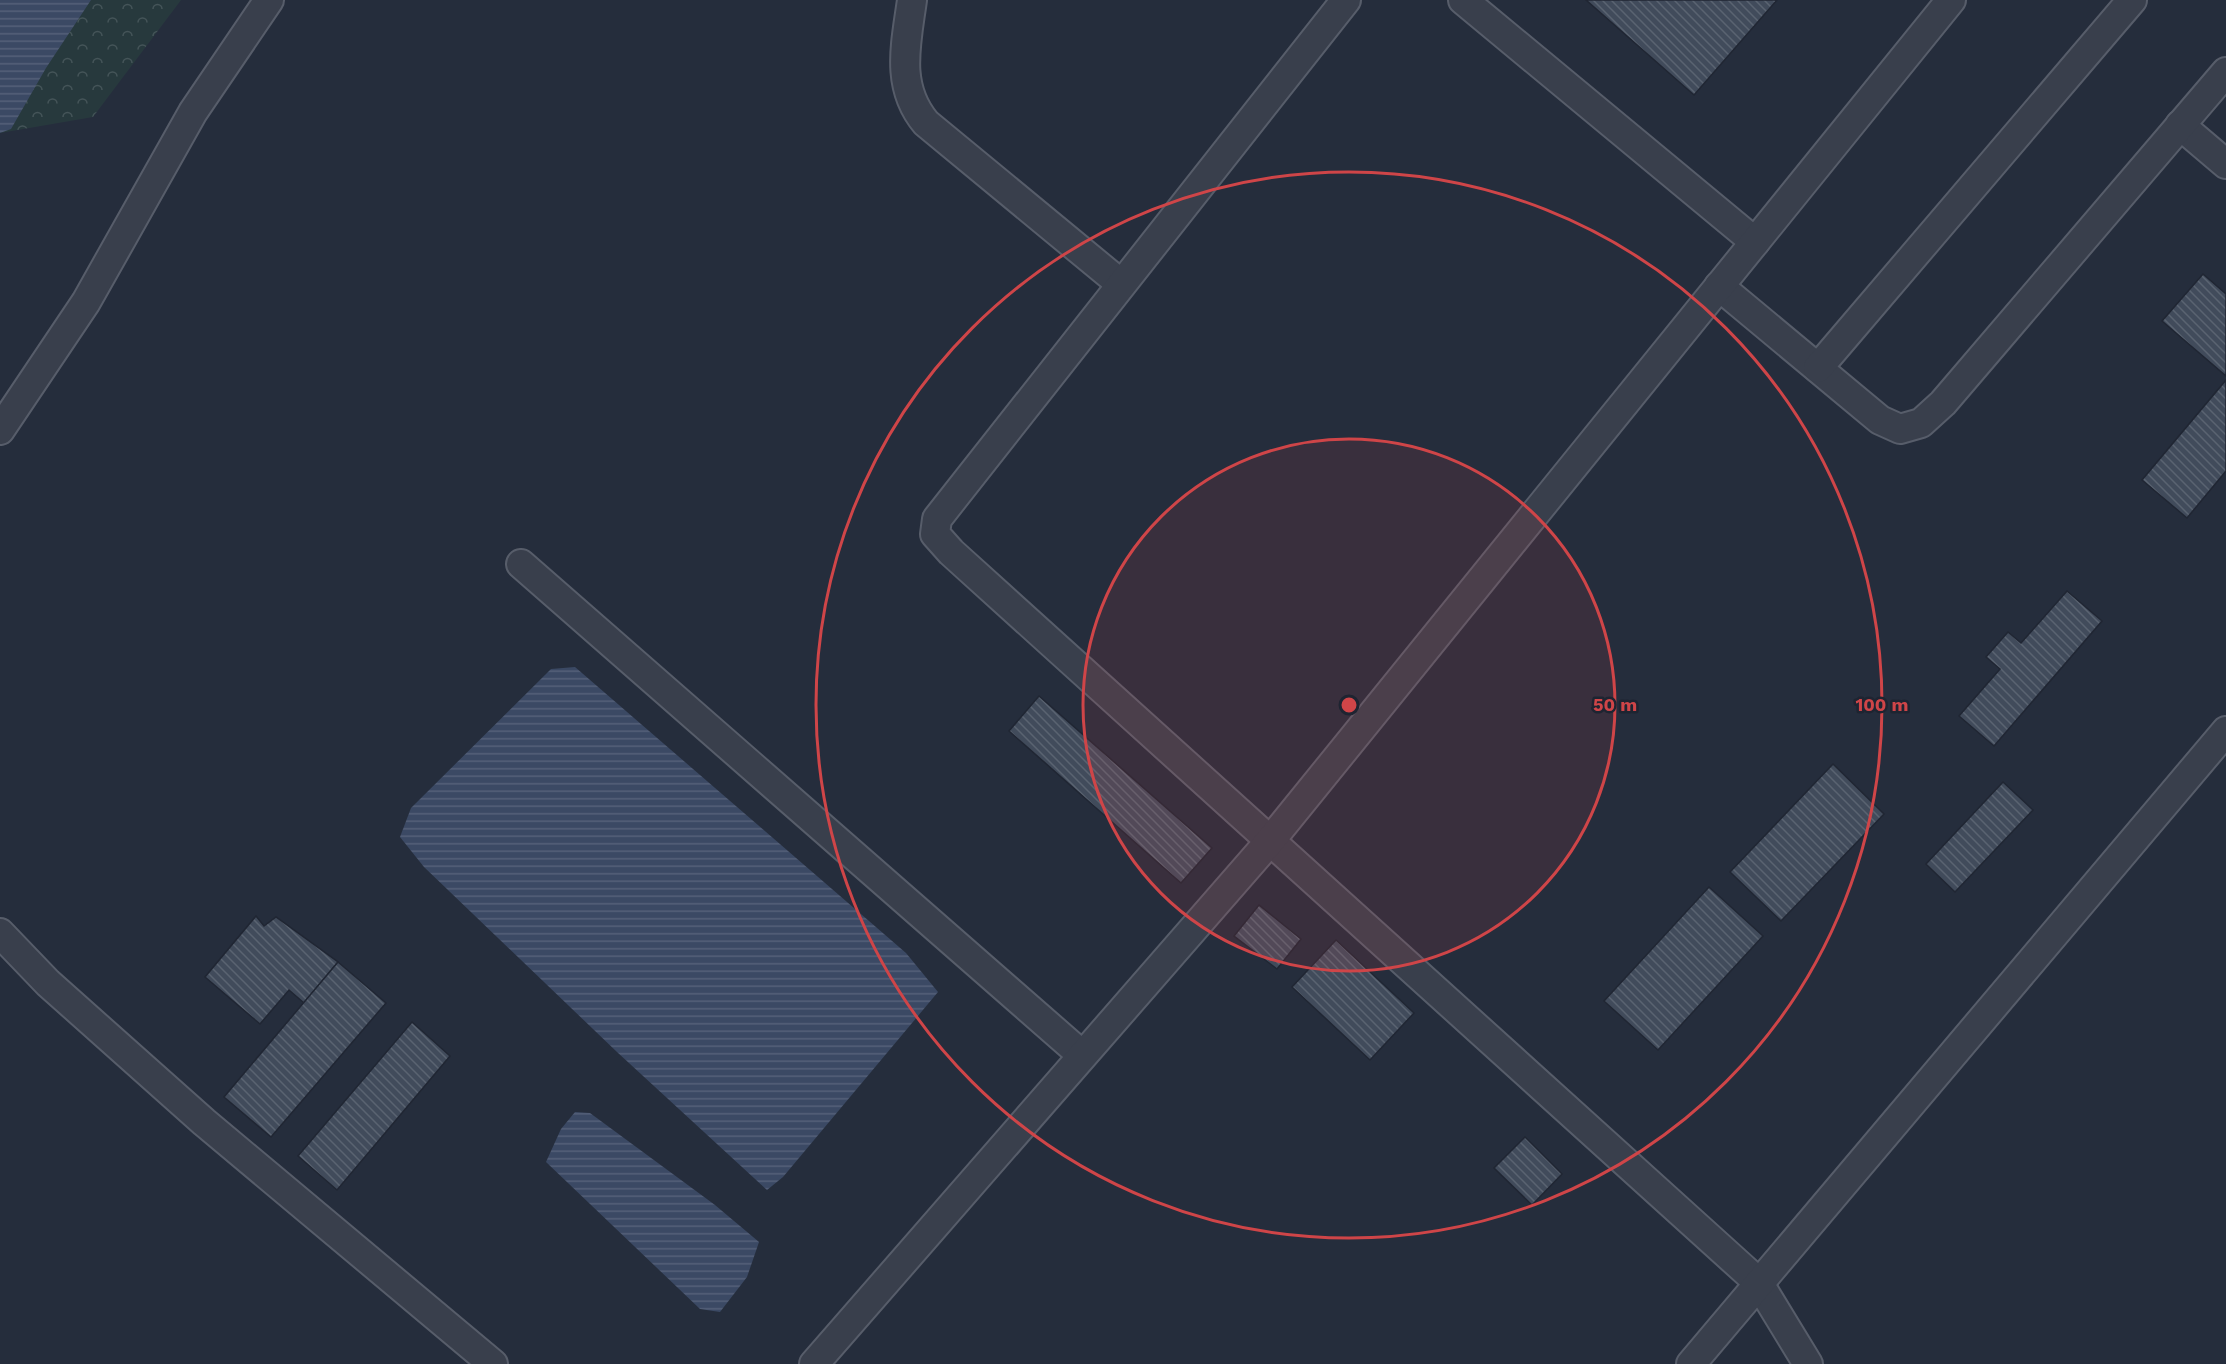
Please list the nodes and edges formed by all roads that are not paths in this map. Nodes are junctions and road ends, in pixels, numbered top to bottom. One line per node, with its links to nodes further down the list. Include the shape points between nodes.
1 (270, 0): 14 (street, via 193,112 86,302)
2 (912, 0): 11 (street, via 905,48 906,88 913,108)
3 (1346, 0): 11 (street)
4 (1463, 0): 10 (street)
5 (1951, 0): 10 (street)
6 (2132, 0): 13 (street)
7 (2226, 72): 8 (street)
8 (2181, 125): 9 (street); 13 (street, via 1943,403 1921,423 1900,429 1880,420)
9 (2226, 164)
10 (1755, 242): 12 (street)
11 (1121, 285): 17 (street, via 937,519 935,534)
12 (1719, 286): 13 (street); 17 (street)
13 (1818, 368)
14 (0, 430)
15 (521, 564): 19 (street)
16 (2226, 731): 20 (street)
17 (1270, 841): 19 (street); 20 (street)
18 (0, 933): 21 (street, via 48,983 204,1122)
19 (1082, 1055): 22 (street)
20 (1758, 1282): 23 (street); 24 (street)
21 (494, 1364)
22 (814, 1364)
23 (1692, 1364)
24 (1808, 1364)

